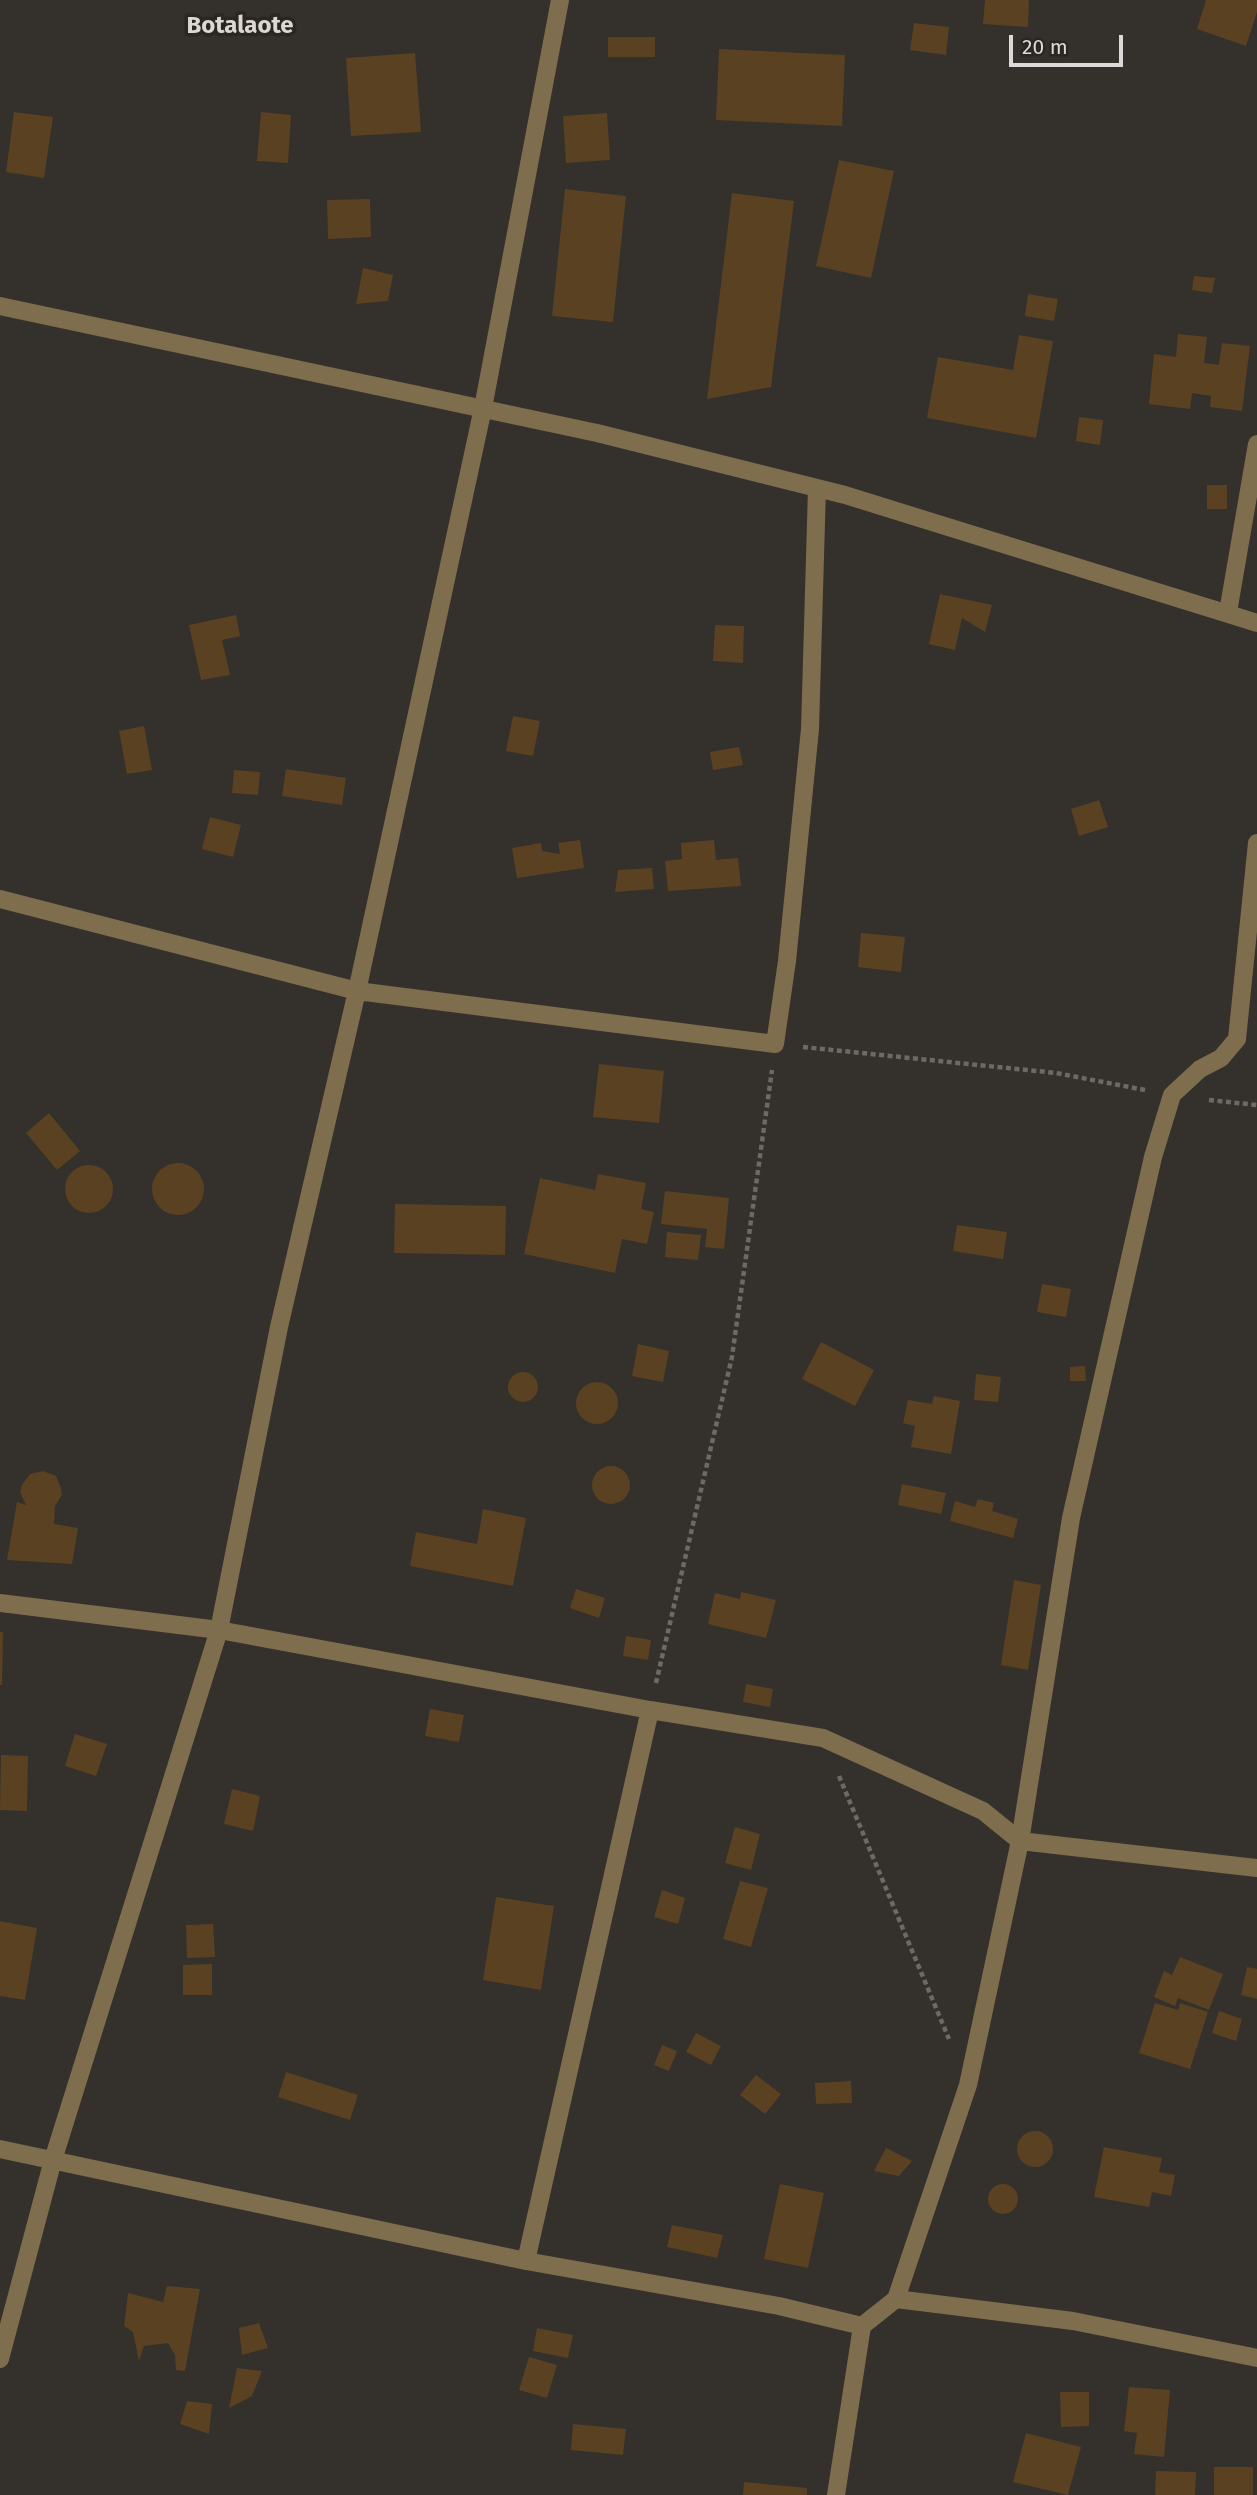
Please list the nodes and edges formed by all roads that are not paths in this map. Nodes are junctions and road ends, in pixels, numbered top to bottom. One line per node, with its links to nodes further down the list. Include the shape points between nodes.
1 (560, 0): 3 (street)
2 (0, 306): 3 (street)
3 (483, 408): 5 (street); 10 (street)
4 (1257, 444): 6 (street)
5 (817, 488): 6 (street); 10 (street, via 810,729 775,1044)
6 (1228, 612): 7 (street)
7 (1257, 623)
8 (1257, 843): 14 (street, via 1237,1040 1171,1096 1135,1233 1071,1518)
9 (0, 899): 10 (street)
10 (357, 991): 12 (street, via 279,1327)
11 (0, 1603): 12 (street)
12 (219, 1630): 13 (street); 17 (street)
13 (650, 1710): 14 (street, via 823,1738 983,1811); 18 (street)
14 (1020, 1841): 15 (street); 19 (street, via 968,2085)
15 (1257, 1868)
16 (0, 2149): 17 (street)
17 (53, 2160): 18 (street); 22 (street)
18 (526, 2261): 20 (street, via 779,2306)
19 (896, 2299): 20 (street); 21 (street, via 1073,2321)
20 (862, 2326): 23 (street)
21 (1257, 2358)
22 (0, 2359)
23 (836, 2495)

